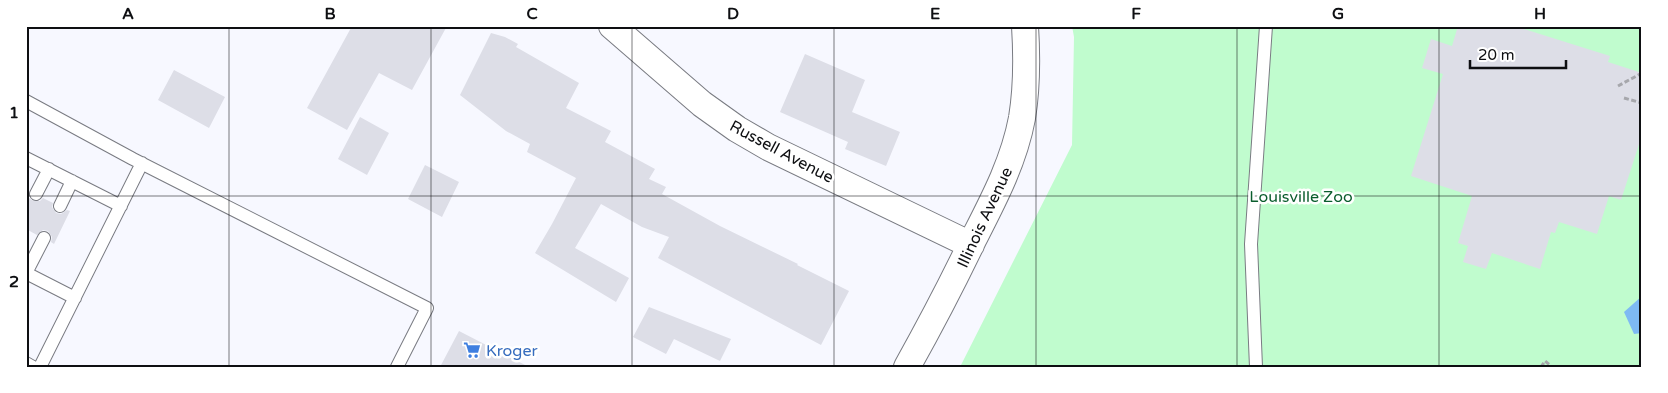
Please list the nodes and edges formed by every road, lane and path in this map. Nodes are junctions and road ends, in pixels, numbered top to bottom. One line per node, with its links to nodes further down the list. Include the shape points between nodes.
1 (612, 26): 17 (street, Russell Avenue, via 737,130)
2 (1025, 26): 17 (street, Illinois Avenue, via 1026,83 1012,156)
3 (1266, 26): 25 (lane, via 1251,244)
4 (1642, 73): 5 (path)
5 (1618, 86)
6 (1624, 98): 8 (path)
7 (26, 101): 10 (lane)
8 (1642, 103)
9 (26, 158): 11 (lane)
10 (142, 163): 15 (lane); 23 (lane, via 427,308)
11 (49, 169): 12 (lane); 13 (lane)
12 (72, 181): 14 (lane); 15 (lane)
13 (36, 194)
14 (60, 206)
15 (121, 206): 19 (lane)
16 (44, 238): 18 (lane)
17 (971, 245): 24 (street, Illinois Avenue)
18 (26, 273): 19 (lane)
19 (75, 298): 22 (lane)
20 (26, 363): 21 (lane)
21 (33, 367)
22 (40, 367)
23 (397, 367)
24 (907, 367)
25 (1256, 367)
26 (1541, 367): 27 (path, via 1545,361)
27 (1552, 367)

